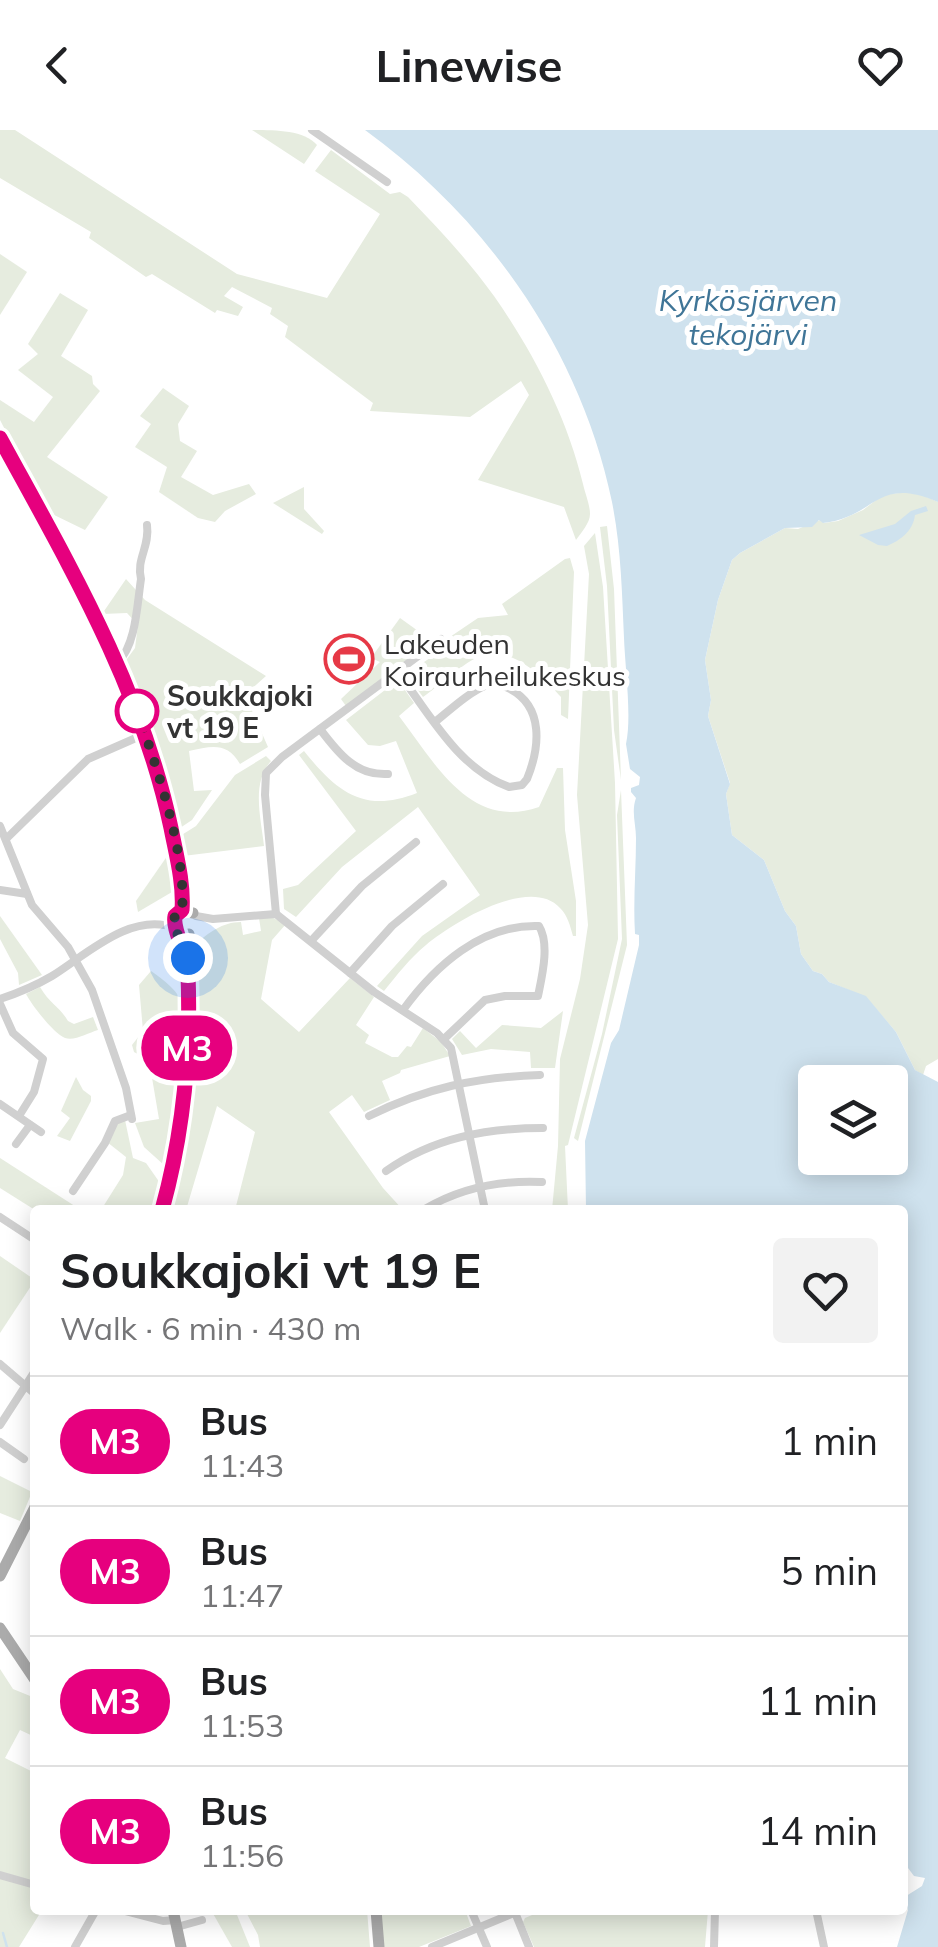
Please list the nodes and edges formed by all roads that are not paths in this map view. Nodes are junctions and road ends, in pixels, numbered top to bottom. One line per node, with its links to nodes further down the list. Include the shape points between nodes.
1 (312, 130): 2 (street)
2 (386, 182)
3 (0, 438): 6 (main road)
4 (146, 525): 6 (street, via 132,641)
5 (441, 639): 7 (street)
6 (118, 662): 10 (main road)
7 (398, 672): 8 (street); 9 (street)
8 (435, 722): 8 (street, via 463,758 502,784 516,787 527,779 537,722 517,693 485,686)
9 (320, 728): 11 (street, via 348,762); 18 (street, via 266,774)
10 (145, 734): 13 (street, via 88,759); 19 (main road, via 167,812)
11 (388, 774)
12 (0, 826): 13 (street)
13 (6, 839): 17 (street)
14 (416, 842): 20 (street, via 362,886)
15 (443, 884): 22 (street)
16 (0, 890): 17 (street)
17 (27, 894): 21 (street)
18 (276, 914): 19 (street); 20 (street)
19 (185, 922): 21 (street, via 125,930); 41 (main road, via 184,1095)
20 (312, 940): 22 (street)
21 (77, 960): 23 (street); 40 (street, via 132,1117 115,1121)
22 (350, 972): 24 (street)
23 (0, 1001): 25 (street)
24 (403, 1010): 26 (street); 26 (street, via 427,978 467,947 515,928 542,928 538,996 485,1000)
25 (4, 1028): 30 (street, via 44,1058)
26 (444, 1039): 28 (street)
27 (540, 1075): 28 (street)
28 (460, 1082): 31 (street); 35 (street)
29 (0, 1104): 30 (street)
30 (19, 1116): 32 (street)
31 (369, 1116)
32 (30, 1125): 34 (street); 36 (street)
33 (543, 1128): 35 (street)
34 (41, 1132)
35 (470, 1134): 37 (street); 39 (street)
36 (16, 1144)
37 (386, 1170)
38 (542, 1182): 39 (street)
39 (480, 1186): 42 (street); 43 (street)
40 (73, 1190)
41 (163, 1205)
42 (432, 1205)
43 (484, 1205)
44 (0, 1217): 45 (street)
45 (30, 1237)
46 (0, 1364): 48 (street)
47 (30, 1379): 48 (street)
48 (24, 1388): 49 (street); 50 (street)
49 (30, 1391)
50 (0, 1424)
51 (0, 1442): 52 (street)
52 (24, 1459)
53 (30, 1518): 54 (main road)
54 (0, 1576)
55 (0, 1628): 56 (main road)
56 (30, 1673)
57 (0, 1875): 58 (street)
58 (30, 1884)
59 (93, 1915): 70 (street)
60 (140, 1915): 67 (street)
61 (376, 1915): 72 (main road)
62 (473, 1915): 69 (street)
63 (507, 1915): 69 (street)
64 (517, 1915): 75 (street)
65 (715, 1915): 76 (street)
66 (817, 1915): 77 (street)
67 (175, 1919): 68 (street); 71 (main road)
68 (202, 1920)
69 (479, 1928): 73 (street); 74 (street)
70 (76, 1947)
71 (181, 1947)
72 (378, 1947)
73 (432, 1947)
74 (487, 1947)
75 (529, 1947)
76 (714, 1947)
77 (824, 1947)

